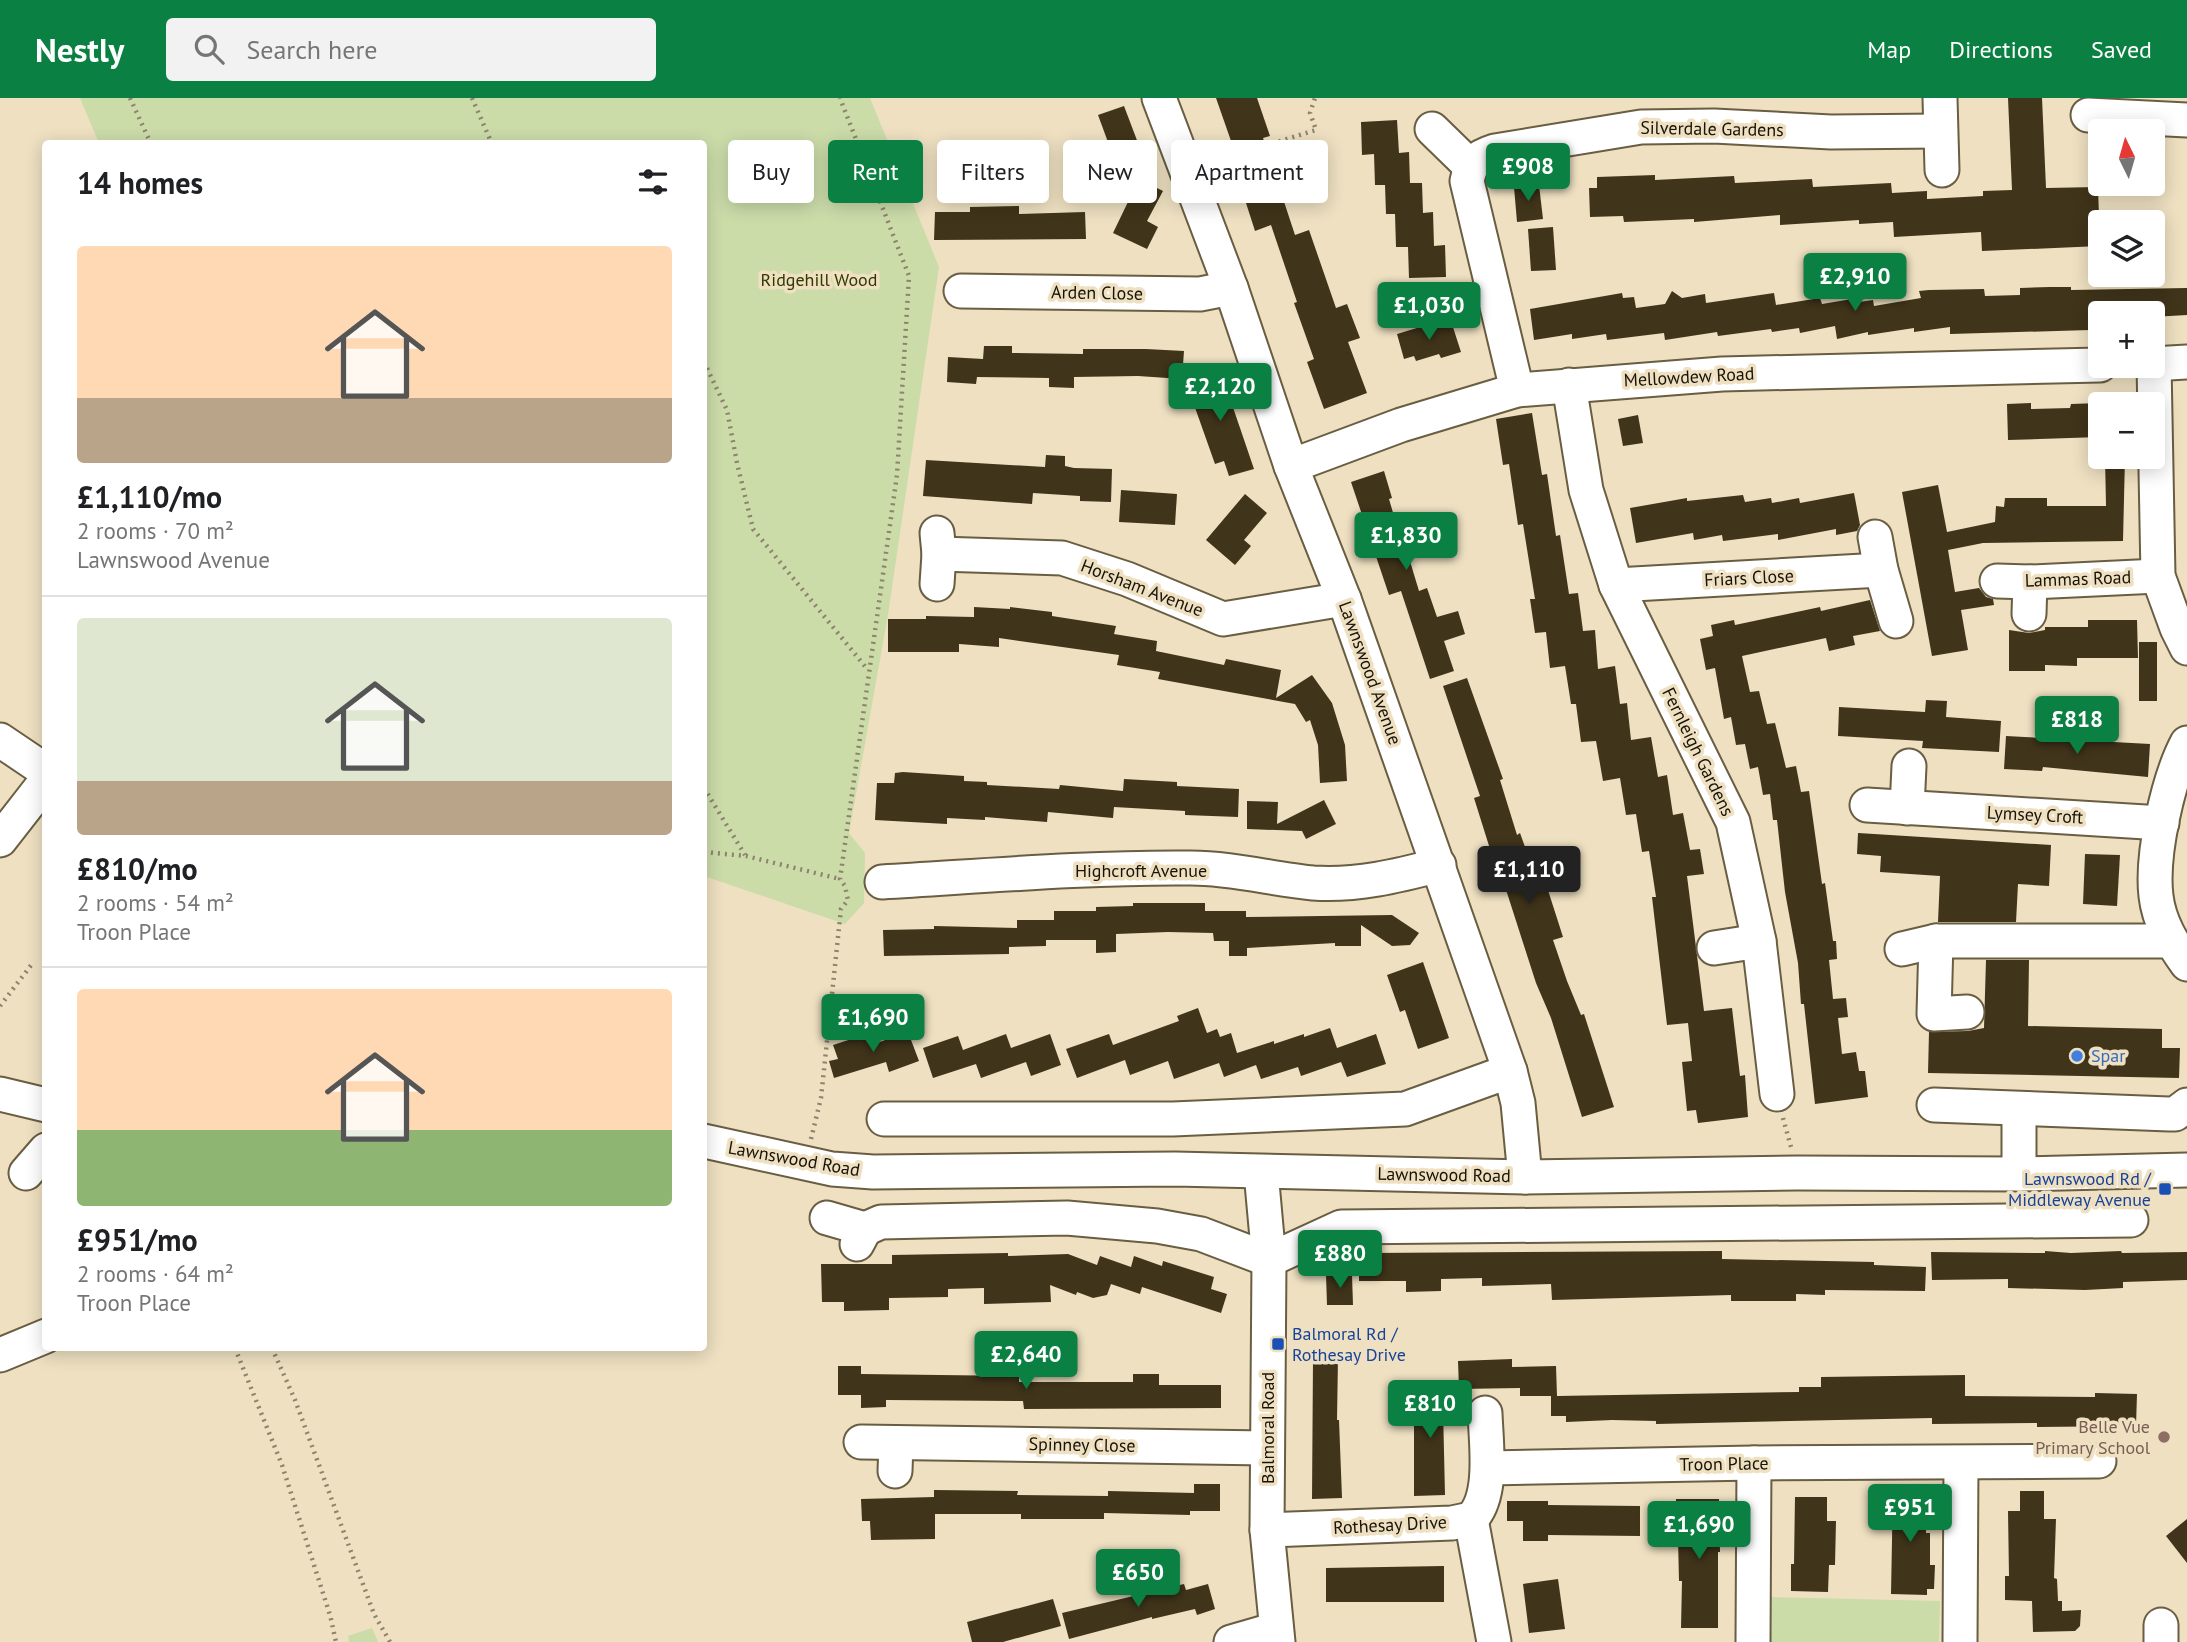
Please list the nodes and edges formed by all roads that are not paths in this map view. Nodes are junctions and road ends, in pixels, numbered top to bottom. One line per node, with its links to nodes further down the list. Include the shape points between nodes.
1 (1159, 98): 10 (street, Lawnswood Avenue)
2 (1940, 98): 6 (street)
3 (2088, 115): 4 (street)
4 (2187, 120)
5 (1432, 129): 7 (street)
6 (1940, 131): 7 (street, Silverdale Gardens, via 1641,127 1494,151 1478,156); 8 (street)
7 (1470, 166): 16 (street, via 1467,181)
8 (1942, 170)
9 (962, 288): 10 (street, Arden Close, via 1200,294)
10 (1231, 288): 17 (street, Lawnswood Avenue)
11 (2187, 362): 12 (street)
12 (2165, 363)
13 (2088, 365): 15 (street, Mellowdew Road, via 1722,374)
14 (2153, 378): 21 (street)
15 (1569, 385): 16 (street, Mellowdew Road); 23 (street, Fernleigh Gardens, via 1586,490)
16 (1517, 390): 17 (street, Mellowdew Road, via 1401,425)
17 (1291, 466): 24 (street, Lawnswood Avenue)
18 (1875, 537): 20 (street)
19 (937, 556): 24 (street, Horsham Avenue, via 1062,558 1223,619)
20 (1881, 570): 23 (street, Friars Close); 25 (street)
21 (2158, 576): 22 (street, Lammas Road, via 2030,598); 26 (street)
22 (1997, 581)
23 (1616, 585): 38 (street, Fernleigh Gardens, via 1733,822)
24 (1344, 598): 36 (street, Lawnswood Avenue)
25 (1896, 621)
26 (2187, 648)
27 (0, 740): 30 (street)
28 (2187, 743): 34 (street)
29 (1909, 766): 33 (street)
30 (42, 768)
31 (42, 785): 35 (street)
32 (1867, 805): 33 (street, Lymsey Croft)
33 (1908, 808): 34 (street, Lymsey Croft)
34 (2162, 823): 42 (street, via 2156,897 2163,926)
35 (0, 840)
36 (1439, 865): 37 (street, Highcroft Avenue, via 1393,878 1315,883 1195,868); 44 (street, Lawnswood Avenue)
37 (881, 881)
38 (1759, 941): 40 (street); 46 (street, Fernleigh Gardens)
39 (1936, 941): 41 (street); 42 (street); 43 (street, via 1934,1014)
40 (1714, 948)
41 (1902, 949)
42 (2179, 953)
43 (1967, 1012)
44 (1510, 1071): 51 (street, via 1405,1109 1173,1119); 56 (street, Lawnswood Avenue, via 1518,1102)
45 (0, 1094): 47 (street)
46 (1777, 1094)
47 (42, 1104)
48 (1934, 1105): 50 (street)
49 (2187, 1105): 50 (street, via 2175,1114)
50 (2019, 1110): 55 (street)
51 (884, 1119)
52 (707, 1142): 54 (street, Lawnswood Road, via 832,1169 873,1172)
53 (2187, 1170): 55 (street, Lawnswood Road)
54 (1261, 1172): 56 (street, Lawnswood Road); 59 (street, Balmoral Road)
55 (2019, 1174): 56 (street, Lawnswood Road)
56 (1525, 1177)
57 (827, 1218): 59 (street, via 861,1236 881,1222 1067,1218 1157,1226 1201,1234)
58 (2131, 1220): 59 (street, via 1341,1227)
59 (1269, 1260): 64 (street, Balmoral Road)
60 (42, 1338): 61 (street)
61 (0, 1355)
62 (1485, 1413): 68 (street)
63 (861, 1442): 64 (street, Spinney Close, via 896,1457)
64 (1267, 1448): 70 (street, Balmoral Road)
65 (2099, 1461): 67 (street, Troon Place)
66 (1754, 1463): 67 (street, Troon Place); 68 (street, Troon Place); 74 (street)
67 (1961, 1463): 75 (street)
68 (1488, 1468): 69 (street, via 1481,1510)
69 (1471, 1519): 70 (street, Rothesay Drive); 73 (street, Rothesay Drive)
70 (1267, 1530): 71 (street, Balmoral Road)
71 (1277, 1636): 72 (street)
72 (1231, 1642)
73 (1494, 1642)
74 (1753, 1642)
75 (1960, 1642)

